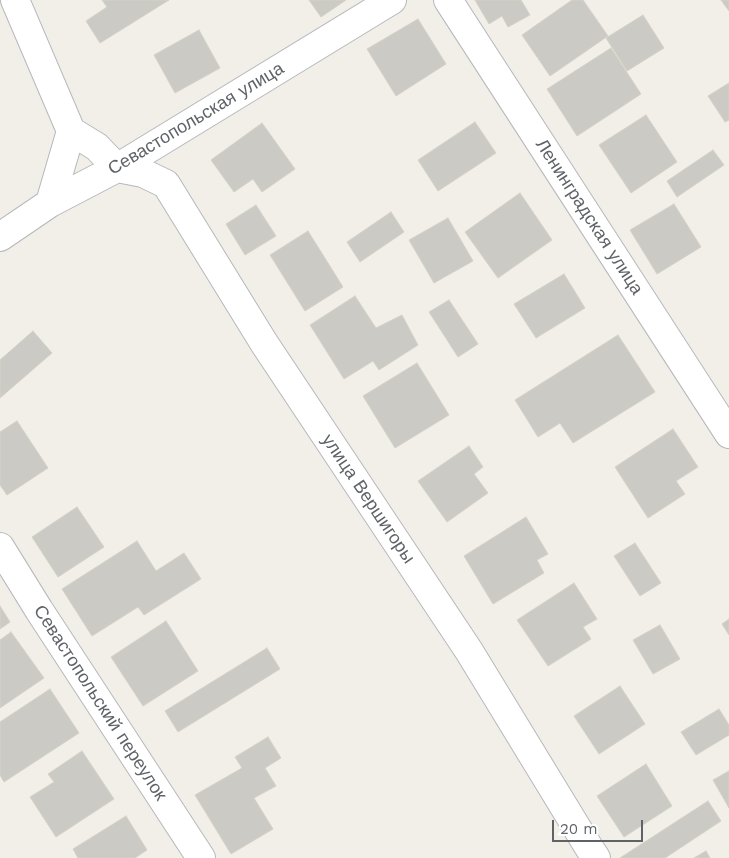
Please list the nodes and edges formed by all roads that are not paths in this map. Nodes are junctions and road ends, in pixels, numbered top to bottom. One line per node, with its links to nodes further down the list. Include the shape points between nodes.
1 (15, 0): 4 (street)
2 (392, 0): 5 (street, Севастопольская улица)
3 (448, 0): 8 (street, Ленинградская улица)
4 (71, 131): 5 (street, via 97,147); 6 (street)
5 (117, 168): 6 (street, Севастопольская улица); 11 (street, улица Вершигоры, via 143,172 166,184 264,343 469,651)
6 (50, 203): 7 (street, Севастопольская улица)
7 (0, 237)
8 (729, 434)
9 (0, 547): 10 (street, Севастопольский переулок)
10 (201, 858)
11 (596, 858)

